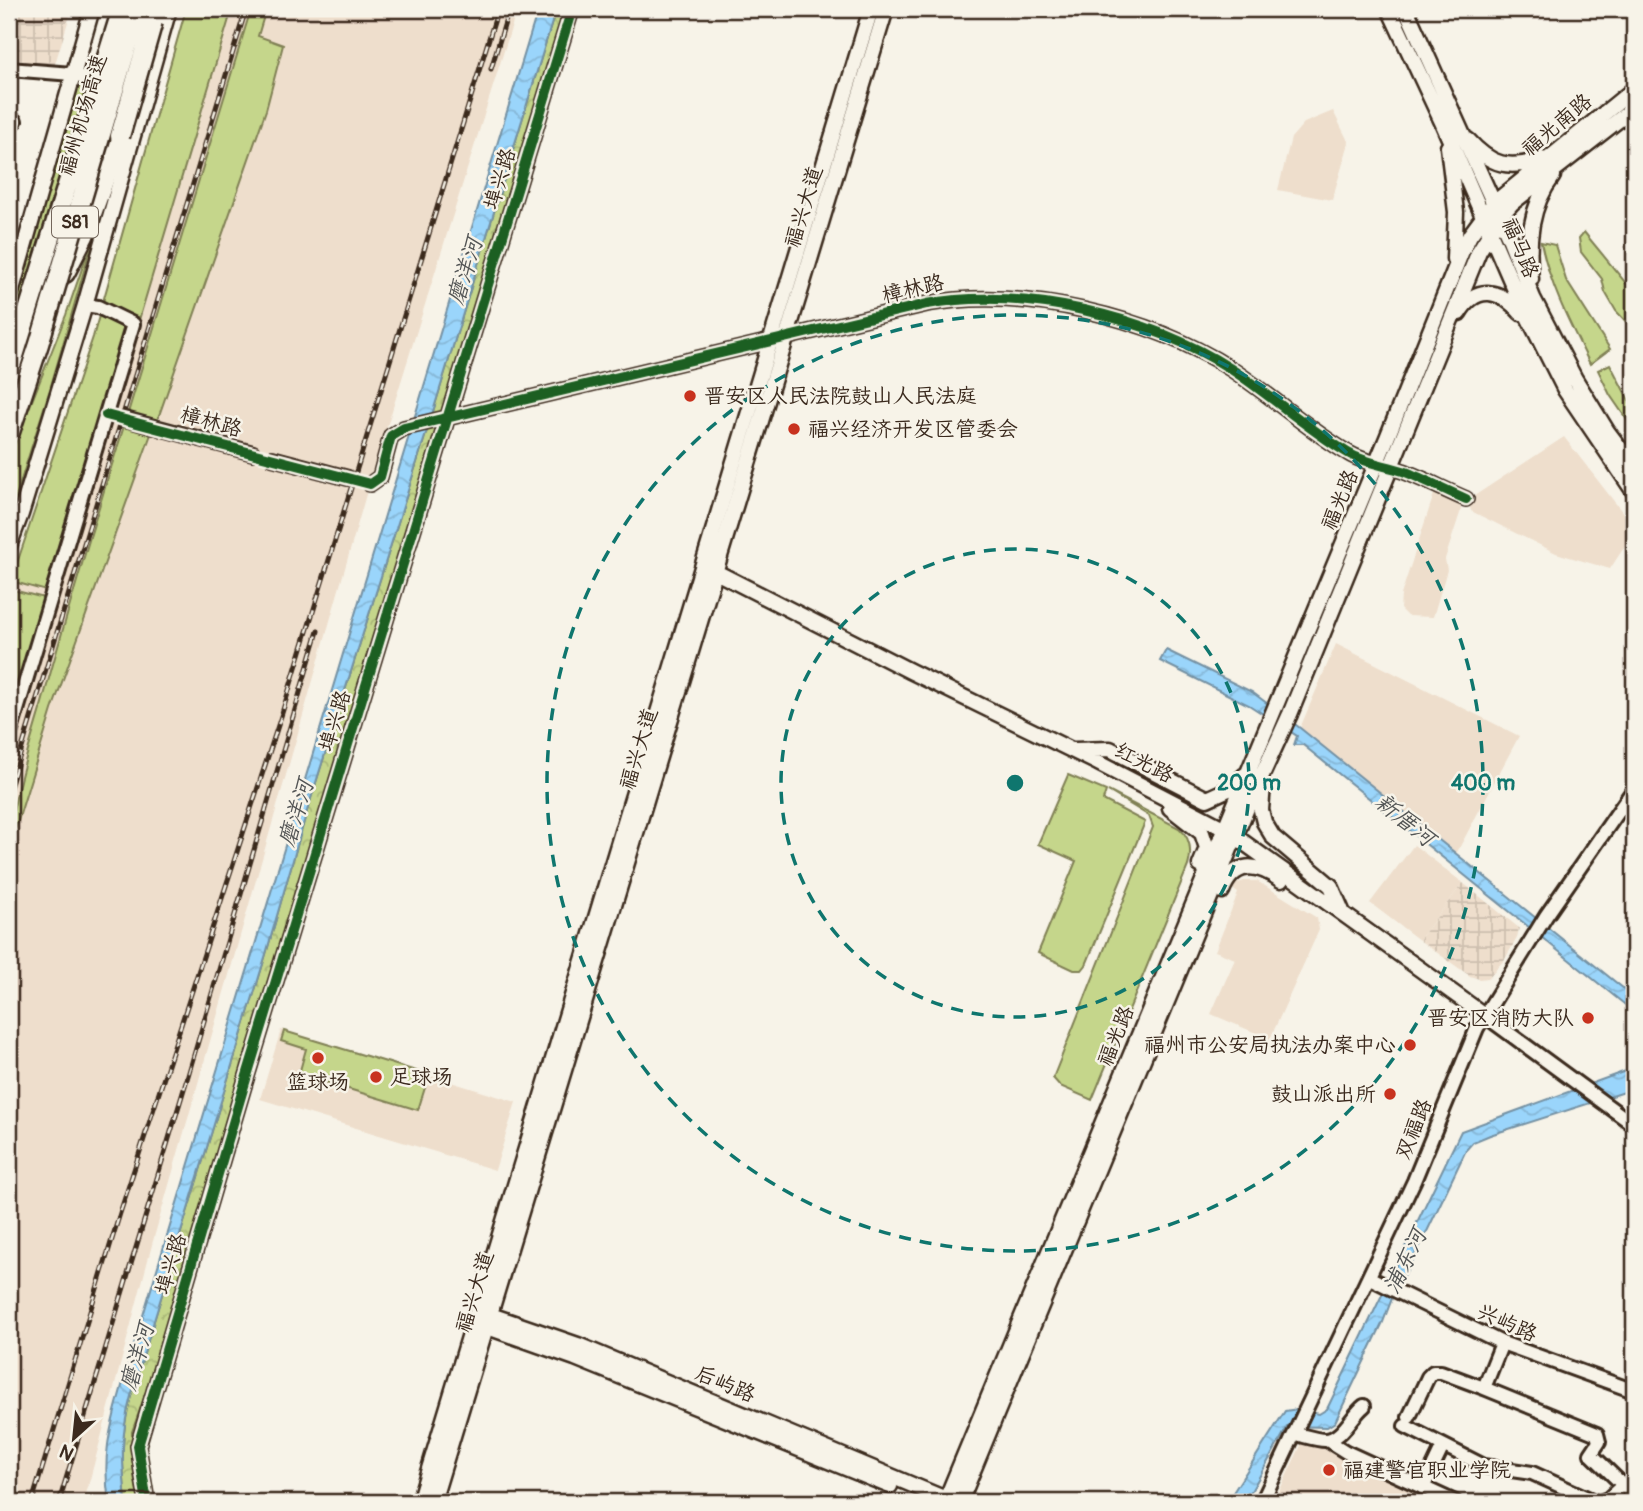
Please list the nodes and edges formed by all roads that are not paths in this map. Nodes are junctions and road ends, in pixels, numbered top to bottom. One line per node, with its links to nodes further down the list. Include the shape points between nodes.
1 (92, 9): 12 (main road)
2 (122, 9): 31 (highway, 福州机场高速 / S81, bridge)
3 (138, 9): 23 (highway, 福州机场高速 / S81, bridge)
4 (169, 9): 14 (main road)
5 (572, 9): 33 (street, 埠兴路)
6 (871, 9): 30 (main road, 福兴大道)
7 (886, 9): 29 (main road, 福兴大道)
8 (1389, 9): 16 (main road, 福马路)
9 (1406, 9): 17 (main road, 福马路)
10 (155, 15): 23 (highway, bridge, via 120,136 88,224)
11 (9, 69): 12 (street)
12 (72, 74): 14 (street); 25 (main road)
13 (1634, 89): 18 (main road, 福光南路)
14 (145, 97): 26 (main road)
15 (1634, 108): 18 (main road, 福光南路)
16 (1445, 129): 20 (main road, 福马路); 22 (main road, via 1456,212)
17 (1462, 133): 18 (main road, via 1497,164); 19 (main road, 福马路)
18 (1557, 160): 19 (main road, 福光南路); 24 (main road, via 1532,217 1528,252)
19 (1497, 211): 20 (main road, 福光路); 21 (main road, 福光路); 24 (main road, 福马路)
20 (1483, 217): 21 (main road, 福马路); 22 (main road, 福光路)
21 (1490, 232): 27 (main road, 福马路); 28 (main road, 福光路)
22 (1449, 281): 37 (main road, 福光路)
23 (53, 298): 34 (highway, 福州机场高速 / S81, bridge)
24 (1533, 298): 38 (main road, 福马路, via 1575,379)
25 (9, 300)
26 (85, 305): 32 (street, via 132,324); 43 (main road)
27 (1534, 328): 28 (main road, via 1507,299 1488,293 1470,299); 41 (main road, 福马路, via 1565,390)
28 (1445, 335): 37 (main road, 福光路)
29 (785, 340): 30 (street, 樟林路); 37 (street, 樟林路, via 967,298 1031,302 1114,317 1208,355 1342,450); 44 (main road, 福兴大道)
30 (769, 342): 33 (street, 樟林路); 44 (main road, 福兴大道)
31 (9, 372)
32 (106, 415): 35 (street, 樟林路); 45 (street)
33 (447, 417): 40 (street, 樟林路, via 391,436 380,478); 70 (street, 埠兴路, via 138,1446)
34 (9, 435)
35 (253, 453)
36 (272, 458): 39 (street)
37 (1384, 466): 42 (street, 樟林路); 48 (main road, 福光路); 49 (main road, 福光路)
38 (1634, 467)
39 (348, 478)
40 (370, 484)
41 (1634, 492)
42 (1466, 499)
43 (9, 546)
44 (710, 569): 46 (main road, 红光路); 58 (main road, 福兴大道)
45 (9, 737)
46 (1073, 750): 47 (main road, 红光路); 49 (main road, via 1110,749 1207,799 1231,788)
47 (1098, 763): 51 (main road, 红光路); 52 (main road, via 1202,833 1207,848)
48 (1268, 765): 51 (main road, 福光路); 53 (main road, via 1261,800 1264,822 1273,837 1331,886)
49 (1249, 771): 51 (main road, 福光路)
50 (1634, 789): 55 (street, 双福路)
51 (1230, 833): 52 (main road, 福光路); 53 (main road, 红光路); 54 (main road, 福光路)
52 (1194, 902): 69 (main road, 福光路)
53 (1342, 912): 54 (main road, via 1301,894 1265,869 1250,866 1227,880); 55 (main road, 红光路)
54 (1191, 947): 69 (main road, 福光路)
55 (1484, 1015): 56 (street, 红光路); 57 (street, 双福路)
56 (1634, 1125)
57 (1376, 1281): 59 (street, 兴屿路); 63 (street, 双福路)
58 (483, 1319): 69 (main road, 后屿路, via 567,1341); 71 (main road, 福兴大道); 72 (main road, 福兴大道); 73 (main road, 后屿路)
59 (1502, 1343): 60 (street); 61 (street, 兴屿路)
60 (1484, 1388): 65 (street, via 1445,1373 1433,1372 1426,1381 1407,1422); 66 (street, via 1597,1434 1599,1442 1591,1454)
61 (1634, 1391)
62 (1364, 1406): 64 (street)
63 (1297, 1431): 64 (street); 74 (street, 双福路)
64 (1328, 1440): 67 (street)
65 (1443, 1446): 67 (street); 76 (street, via 1484,1466 1532,1473)
66 (1623, 1485): 68 (street); 76 (street)
67 (1423, 1488): 75 (street)
68 (1634, 1496)
69 (951, 1501)
70 (147, 1502)
71 (419, 1502)
72 (433, 1502)
73 (930, 1502)
74 (1262, 1502)
75 (1455, 1502)
76 (1598, 1502)

